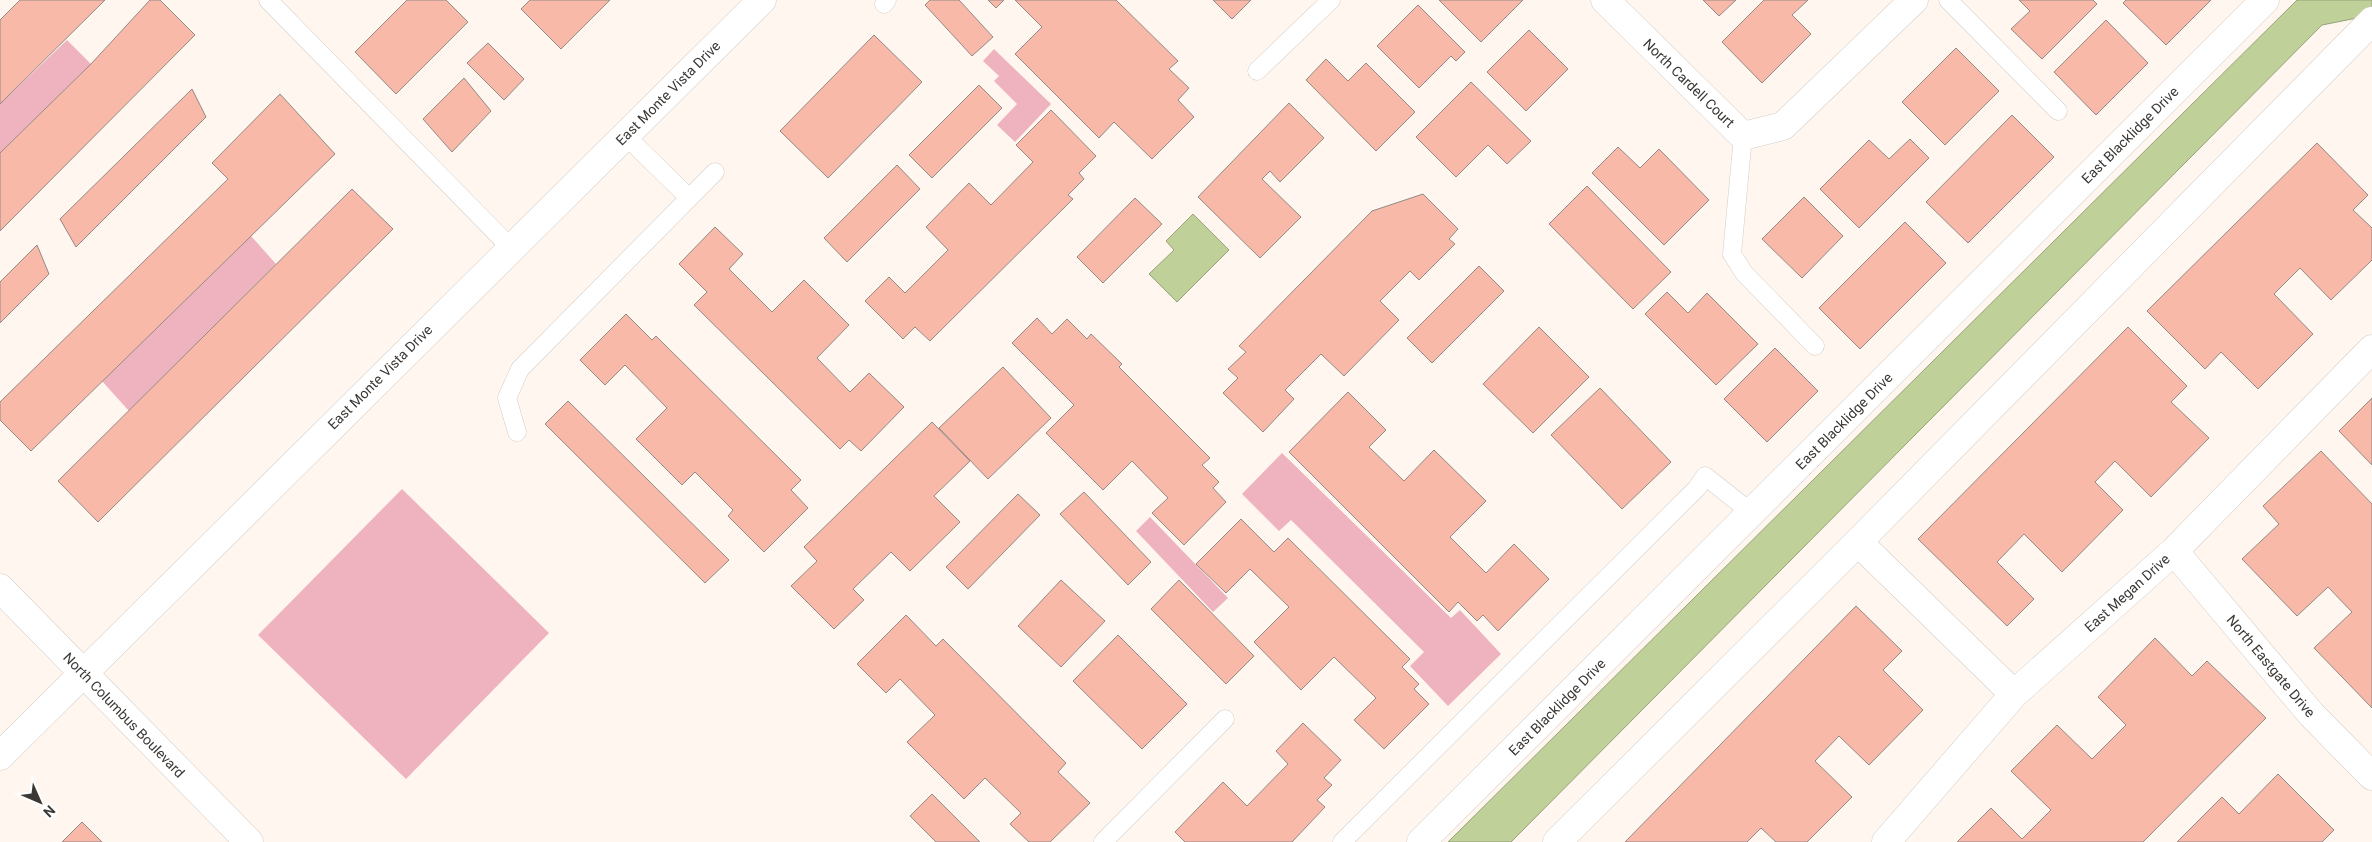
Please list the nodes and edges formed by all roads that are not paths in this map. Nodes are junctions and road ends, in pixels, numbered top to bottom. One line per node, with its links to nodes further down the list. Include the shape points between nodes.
1 (268, 0): 15 (lane)
2 (762, 0): 11 (street, East Monte Vista Drive)
3 (1331, 0): 9 (lane)
4 (1605, 0): 12 (street, North Cardell Court)
5 (1914, 0): 12 (street, North Cardell Court, via 1783,126)
6 (1948, 0): 10 (lane)
7 (2266, 0): 19 (street, East Blacklidge Drive)
8 (2372, 21): 20 (street)
9 (1257, 71)
10 (2058, 111)
11 (625, 135): 14 (lane); 15 (street, East Monte Vista Drive)
12 (1743, 136): 16 (lane, via 1732,254 1744,273)
13 (715, 172): 14 (lane)
14 (689, 198): 18 (lane, via 520,369 507,398)
15 (511, 248): 23 (street, East Monte Vista Drive)
16 (1815, 346)
17 (2372, 349): 21 (street, East Megan Drive)
18 (517, 432)
19 (1752, 513): 30 (lane, via 1705,476 1697,488); 31 (street, East Blacklidge Drive)
20 (1858, 542): 24 (street); 32 (street)
21 (2174, 551): 24 (street, East Megan Drive); 27 (street, North Eastgate Drive, via 2311,714)
22 (0, 588): 23 (street, North Columbus Boulevard)
23 (83, 673): 26 (street, East Monte Vista Drive); 28 (street, North Columbus Boulevard)
24 (2014, 694): 33 (street, East Megan Drive)
25 (1225, 719): 29 (lane)
26 (0, 756)
27 (2372, 776)
28 (249, 842)
29 (1103, 842)
30 (1342, 842)
31 (1421, 842)
32 (1557, 842)
33 (1886, 842)

